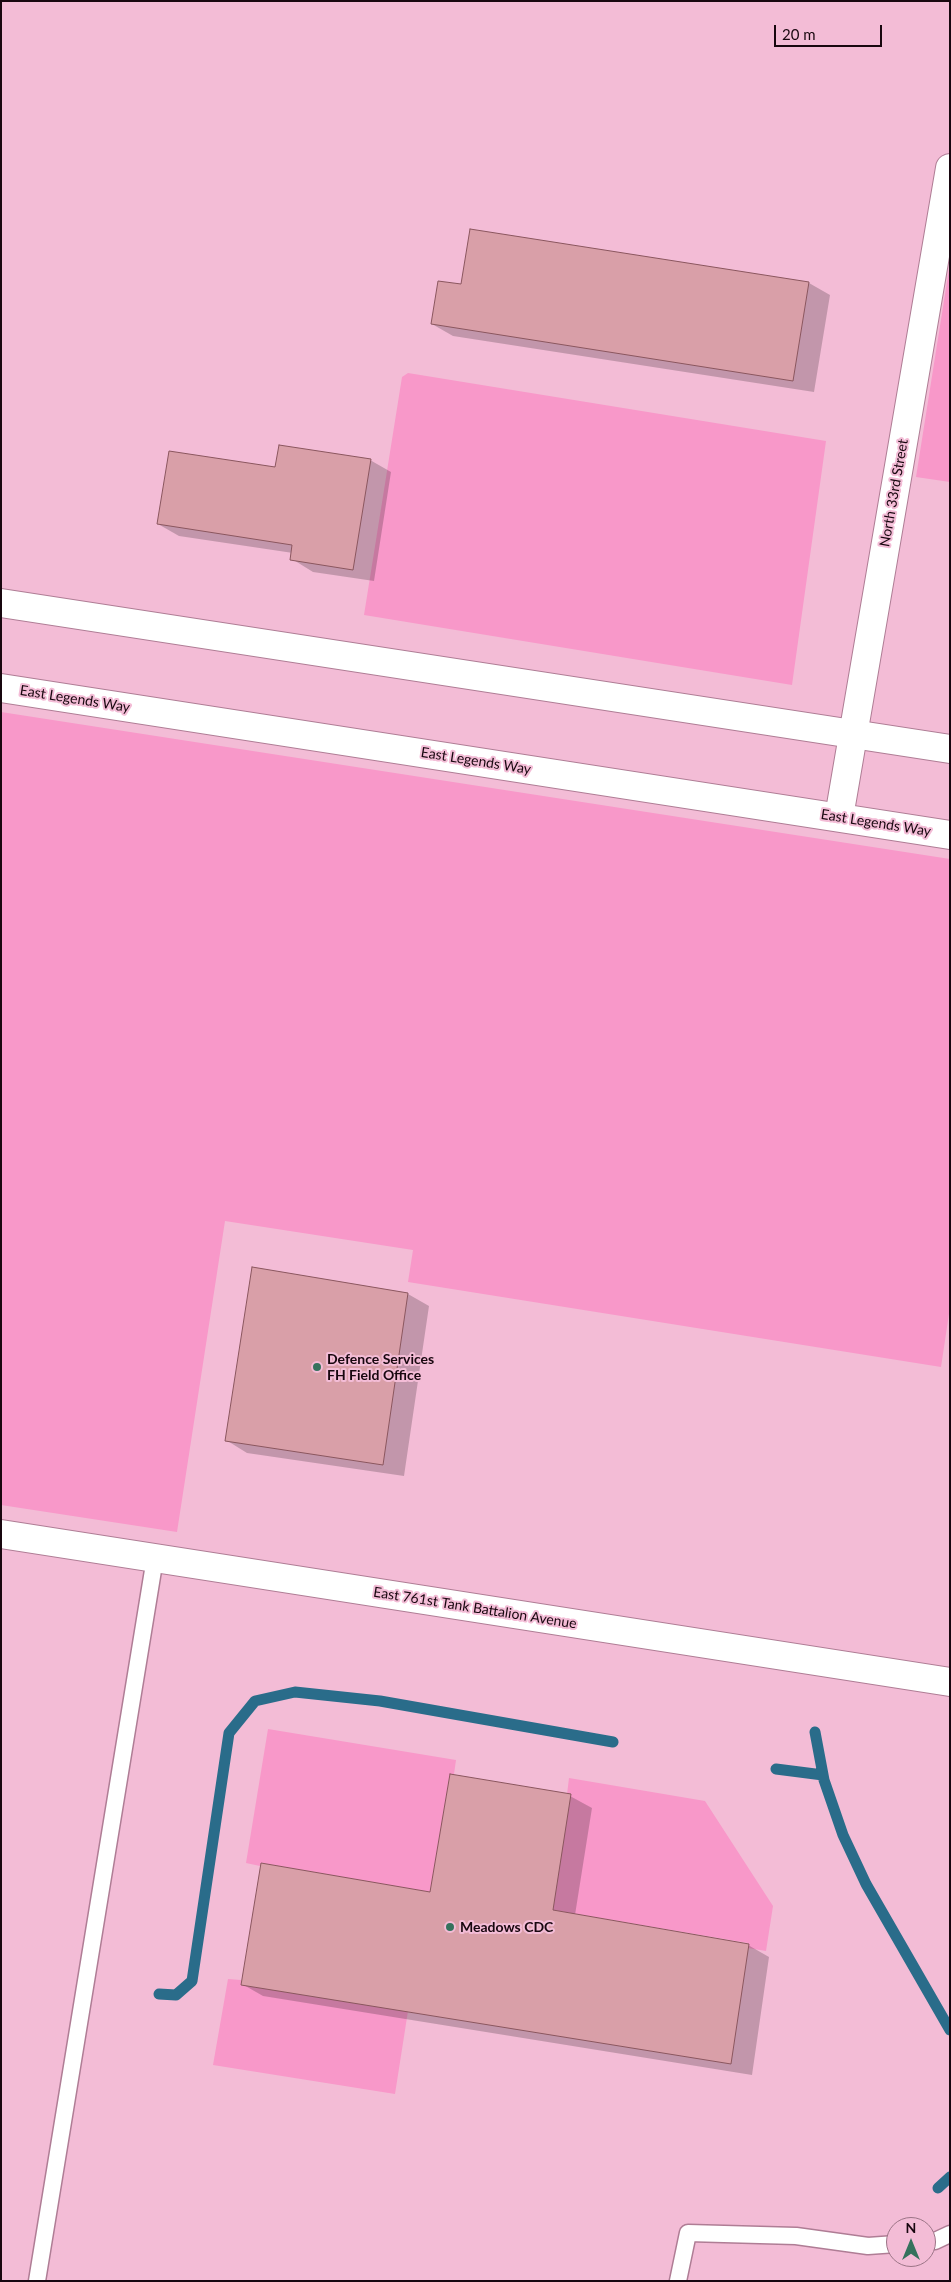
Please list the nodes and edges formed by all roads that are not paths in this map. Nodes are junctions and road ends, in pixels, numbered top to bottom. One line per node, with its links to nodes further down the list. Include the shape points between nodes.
1 (950, 168): 4 (street, North 33rd Street)
2 (1, 603): 4 (street)
3 (1, 688): 6 (street, East Legends Way)
4 (854, 734): 5 (street); 6 (street, North 33rd Street)
5 (950, 749)
6 (839, 817): 7 (street, East Legends Way)
7 (950, 835)
8 (1, 1534): 9 (street, East 761st Tank Battalion Avenue)
9 (154, 1558): 10 (street, East 761st Tank Battalion Avenue); 14 (lane)
10 (950, 1682)
11 (950, 2234): 12 (lane)
12 (936, 2240)
13 (886, 2245): 15 (lane, via 868,2246 796,2236 688,2233)
14 (37, 2281)
15 (678, 2281)

